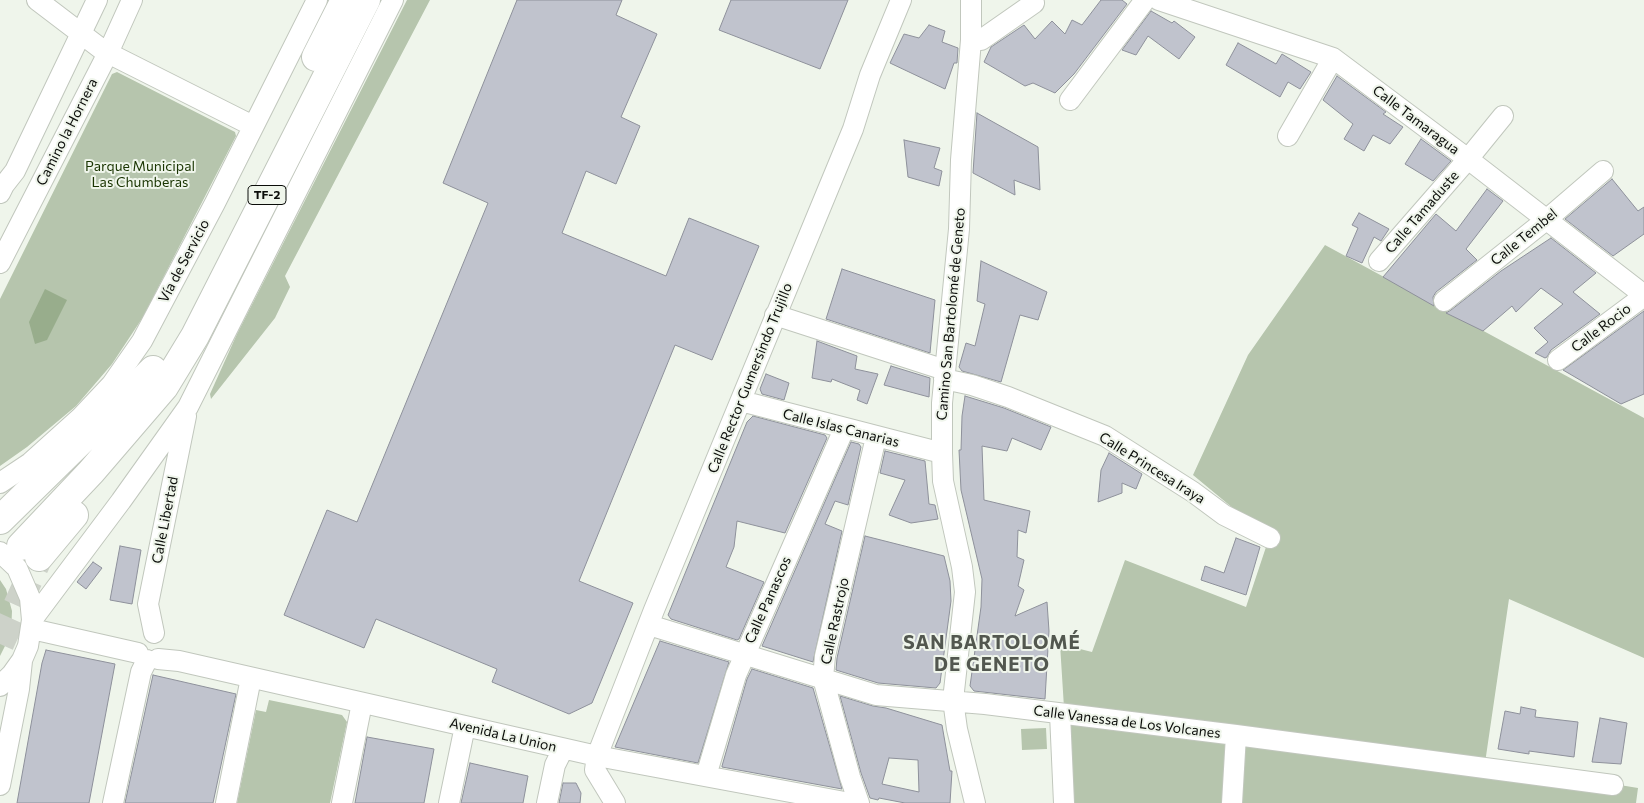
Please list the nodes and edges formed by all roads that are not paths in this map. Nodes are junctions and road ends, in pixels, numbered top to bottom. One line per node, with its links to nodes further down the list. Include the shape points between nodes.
1 (37, 0): 13 (street)
2 (97, 0): 13 (street, Camino la Hornera)
3 (132, 0): 15 (street, Camino la Hornera)
4 (317, 0): 19 (street, Vía de Servicio)
5 (345, 0): 33 (highway, TF-2, via 187,311)
6 (366, 0): 33 (highway, TF-2, via 195,336)
7 (393, 0): 35 (street)
8 (901, 0): 30 (street, Calle Rector Gumersindo Trujillo)
9 (971, 0): 14 (street, Camino San Bartolomé de Geneto)
10 (1145, 0): 17 (street)
11 (1159, 0): 16 (street, Calle Tamaragua)
12 (1034, 4): 14 (street, via 981,40)
13 (82, 34): 15 (street); 23 (street, Camino la Hornera, via 15,171)
14 (971, 40): 32 (street, Camino San Bartolomé de Geneto, via 959,229)
15 (108, 53): 19 (street); 24 (street, Camino la Hornera)
16 (1333, 58): 20 (street); 21 (street, Calle Tamaragua)
17 (1070, 100)
18 (1503, 116): 21 (street, Calle Tamaduste)
19 (253, 126): 39 (street, Vía de Servicio, via 142,341 112,384 30,463)
20 (1288, 136)
21 (1468, 159): 25 (street, Calle Tamaragua); 26 (street, Calle Tamaduste)
22 (1603, 171): 25 (street, Calle Tembel)
23 (1, 187): 24 (street)
24 (33, 199): 27 (street, Camino la Hornera)
25 (1546, 220): 28 (street, Calle Tamaragua); 29 (street, Calle Tembel)
26 (1379, 261)
27 (0, 263)
28 (1644, 295): 31 (street, Calle Rocio)
29 (1444, 302)
30 (775, 315): 32 (street, Calle Princesa Iraya); 34 (street, Calle Rector Gumersindo Trujillo)
31 (1558, 360)
32 (945, 375): 38 (street, Camino San Bartolomé de Geneto); 40 (street, Calle Princesa Iraya, via 1105,436 1224,515)
33 (158, 379): 41 (highway, TF-2, via 91,472)
34 (740, 401): 36 (street, Calle Islas Canarias); 43 (street, Calle Rector Gumersindo Trujillo)
35 (188, 407): 42 (street); 45 (street, Calle Libertad, via 148,604 154,633 161,637 165,646 163,654)
36 (844, 429): 37 (street, Calle Islas Canarias); 44 (street, Calle Panascos)
37 (876, 437): 38 (street, Calle Islas Canarias); 48 (street, Calle Rastrojo, via 825,656)
38 (942, 453): 50 (street, Camino San Bartolomé de Geneto, via 943,481 965,592)
39 (0, 483)
40 (1270, 538)
41 (15, 542): 42 (street, via 17,568 30,598)
42 (32, 625): 45 (street, Avenida La Union); 46 (street)
43 (649, 625): 44 (street, Calle Vanessa de Los Volcanes); 56 (street, Calle Rector Gumersindo Trujillo)
44 (745, 655): 48 (street, Calle Vanessa de Los Volcanes); 57 (street, Calle Panascos)
45 (148, 657): 47 (street, Avenida La Union, via 173,659); 60 (street, via 141,672)
46 (22, 660): 49 (street); 58 (street)
47 (252, 678): 51 (street, Avenida La Union); 61 (street)
48 (823, 678): 50 (street, Calle Vanessa de Los Volcanes, via 876,695); 67 (street, Calle Rastrojo, via 844,758)
49 (0, 686)
50 (954, 700): 52 (street, Calle Vanessa de Los Volcanes); 68 (street, Camino San Bartolomé de Geneto, via 957,729)
51 (362, 703): 53 (street, Avenida La Union); 62 (street)
52 (1060, 714): 54 (street, Calle Vanessa de Los Volcanes); 69 (street)
53 (465, 726): 55 (street, Avenida La Union); 63 (street)
54 (1236, 735): 59 (street, Calle Vanessa de Los Volcanes); 70 (street)
55 (564, 749): 56 (street, Avenida La Union); 64 (street, via 555,765)
56 (603, 767): 57 (street, Avenida La Union); 65 (street)
57 (706, 776): 66 (street, Avenida La Union)
58 (0, 785)
59 (1613, 785)
60 (113, 803)
61 (226, 803)
62 (342, 803)
63 (449, 803)
64 (547, 803)
65 (615, 803)
66 (850, 803)
67 (860, 803)
68 (975, 803)
69 (1064, 803)
70 (1232, 803)

